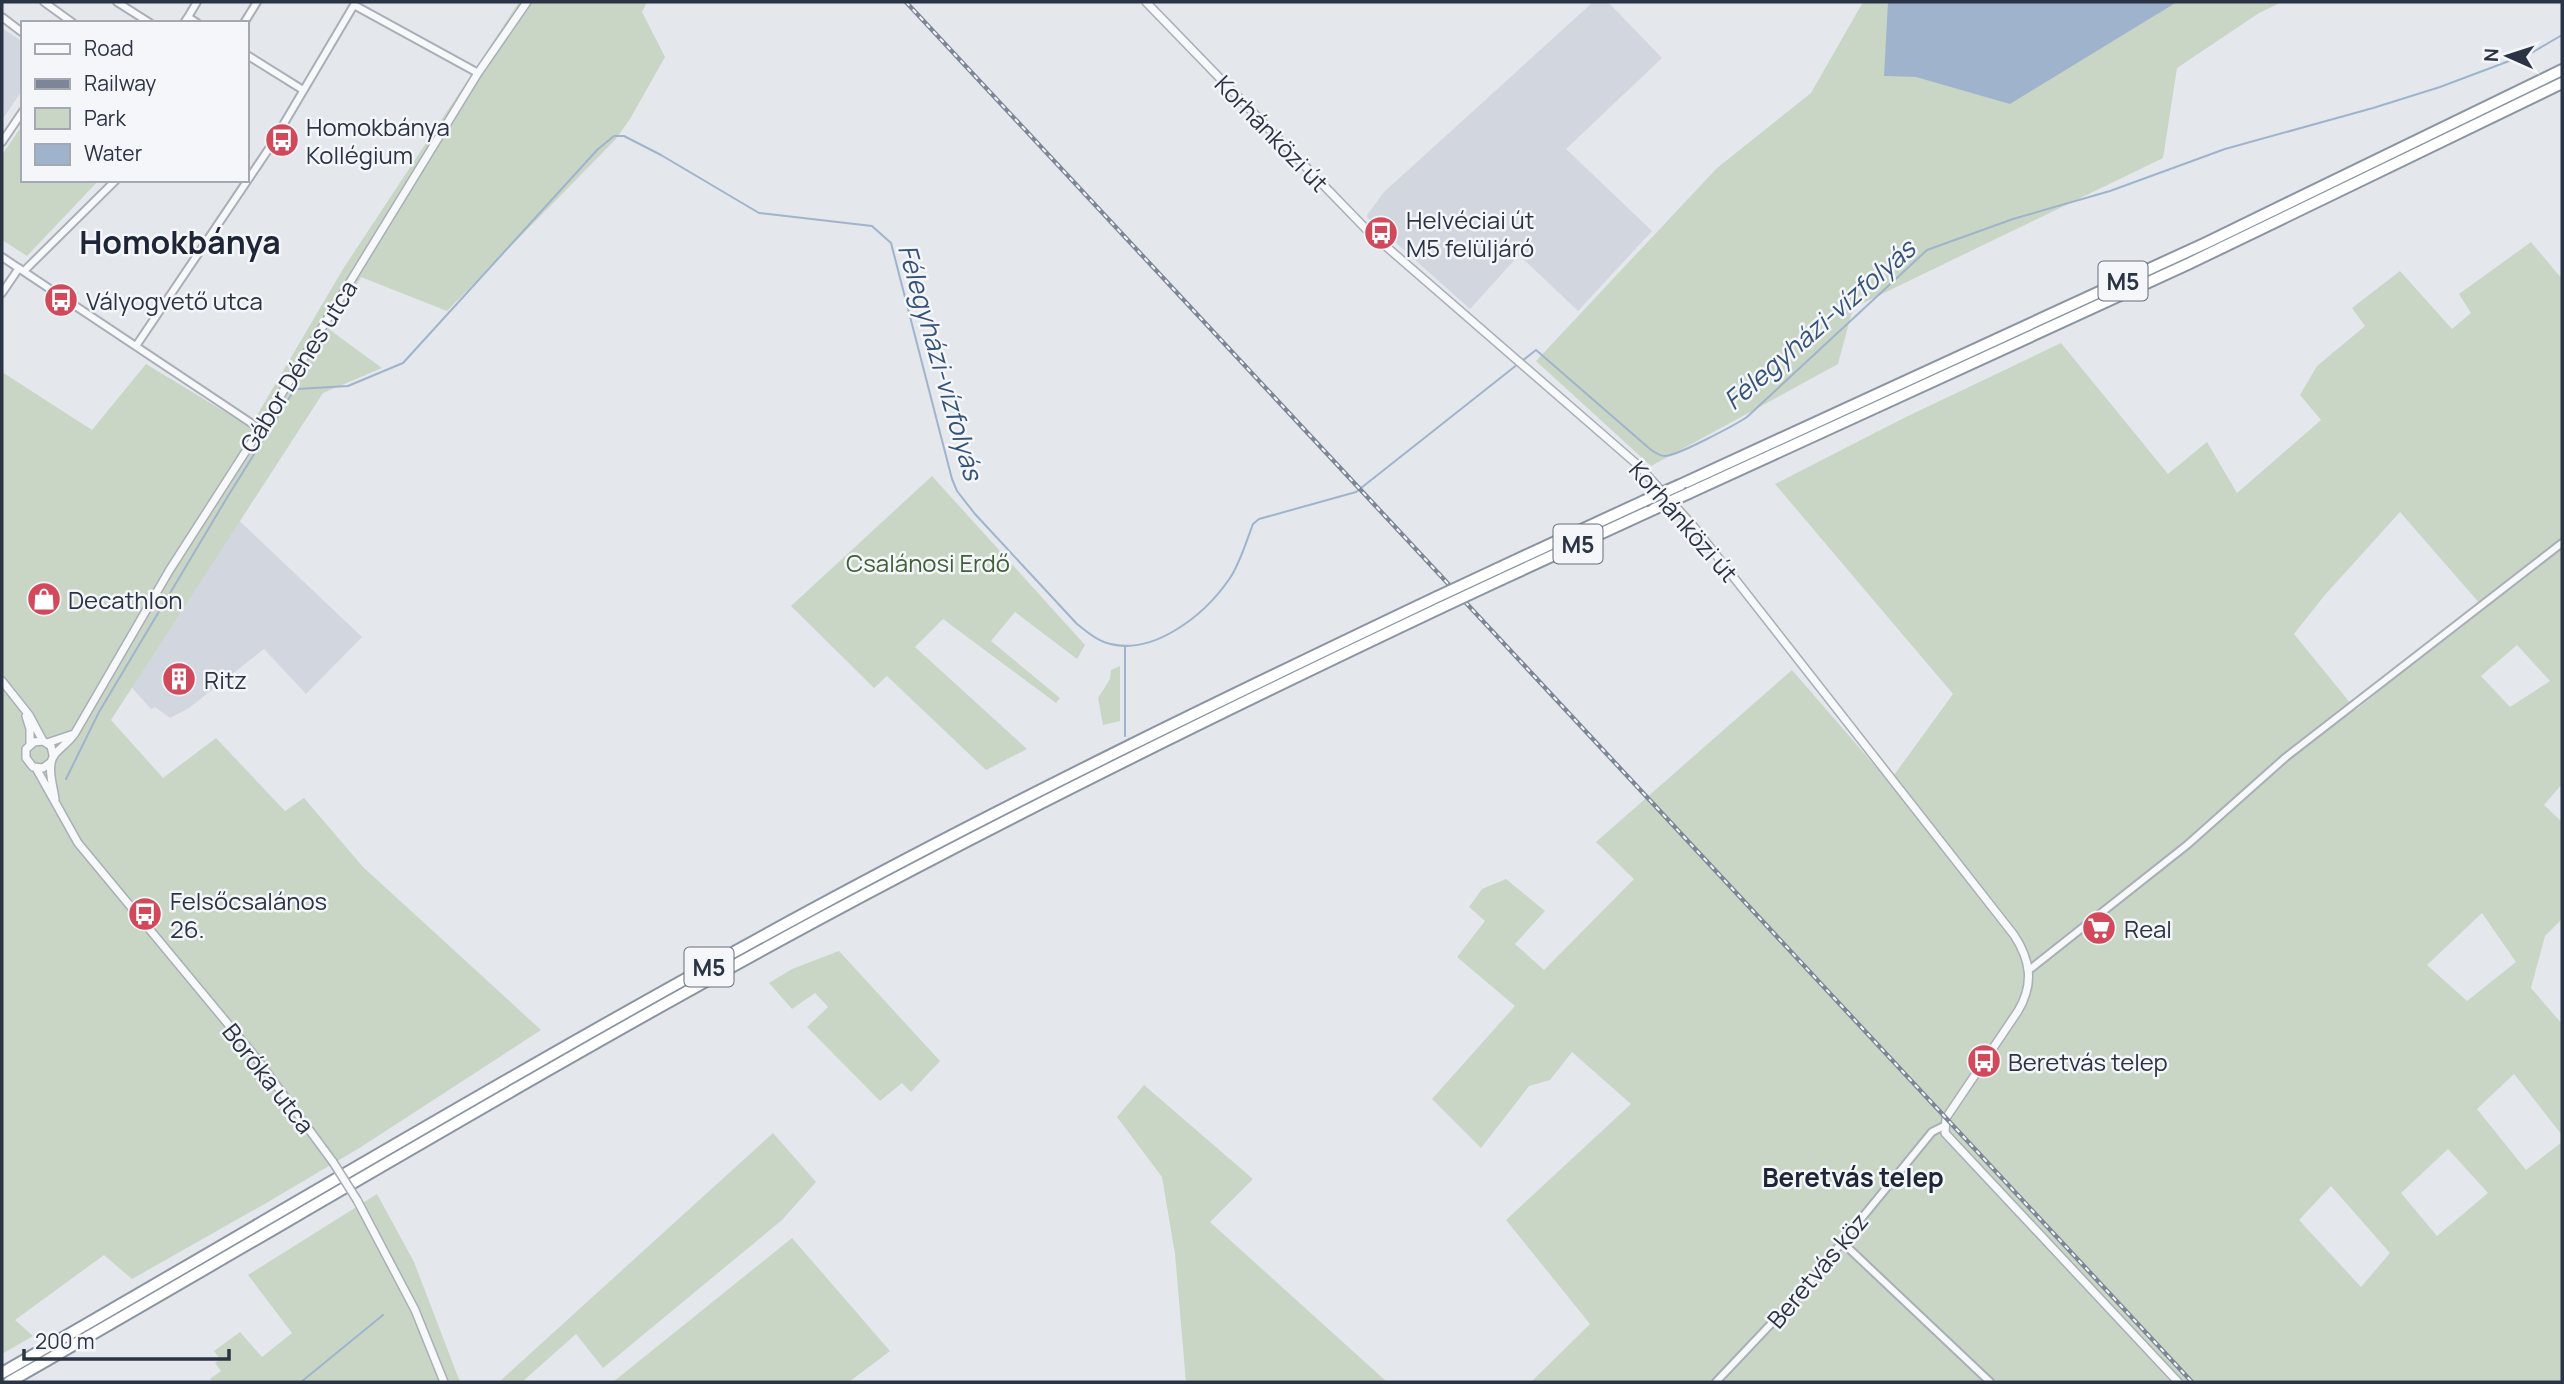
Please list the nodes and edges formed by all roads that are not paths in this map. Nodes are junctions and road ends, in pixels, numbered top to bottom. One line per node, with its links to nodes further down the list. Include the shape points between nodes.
1 (44, 2): 9 (street)
2 (117, 2): 10 (street)
3 (198, 2): 8 (street)
4 (257, 2): 11 (street)
5 (527, 2): 15 (street, Gábor Dénes utca)
6 (1146, 2): 39 (street, Korhánközi út, via 1366,229 1640,466 2014,935)
7 (2, 17): 12 (street)
8 (186, 20)
9 (70, 21)
10 (147, 21)
11 (245, 21)
12 (21, 31)
13 (248, 56): 17 (street)
14 (2562, 70): 29 (highway, M5, bridge, via 2206,243 1644,501)
15 (478, 73): 17 (street, via 354,5); 27 (street, Gábor Dénes utca)
16 (2562, 83): 29 (highway, M5, bridge, via 2188,264 1654,509)
17 (303, 90): 20 (street)
18 (21, 114): 19 (street)
19 (2, 142)
20 (248, 180)
21 (114, 182): 24 (street)
22 (246, 182): 26 (street)
23 (2, 257): 24 (street)
24 (22, 270): 25 (street); 26 (street)
25 (2, 293)
26 (136, 345): 27 (street)
27 (260, 429): 33 (street, Gábor Dénes utca, via 169,571)
28 (2562, 543): 39 (street, via 2286,757 2187,845)
29 (1500, 574): 30 (highway, M5, bridge)
30 (1439, 603): 42 (highway, M5, via 815,921); 43 (highway, M5, via 1110,754 810,910)
31 (2, 681): 32 (street)
32 (22, 706): 34 (street); 35 (street)
33 (75, 733): 34 (street); 36 (street, Gábor Dénes utca)
34 (45, 742): 35 (street); 36 (street, via 52,748)
35 (30, 744): 37 (street, via 26,758)
36 (52, 759): 37 (street, via 45,767); 38 (street, Boróka utca)
37 (36, 768): 38 (street, Boróka utca)
38 (55, 799): 46 (street, Boróka utca, bridge, via 78,843 257,1059 333,1162 377,1233)
39 (2029, 970): 40 (street, via 2023,1002)
40 (1944, 1126): 41 (street, Beretvás köz, via 1932,1132); 49 (street, via 1949,1139)
41 (1842, 1242): 47 (street, Beretvás köz); 48 (street)
42 (46, 1361): 44 (highway, M5); 45 (highway)
43 (2, 1373)
44 (9, 1382)
45 (20, 1382)
46 (444, 1382)
47 (1716, 1382)
48 (1990, 1382)
49 (2178, 1382)

